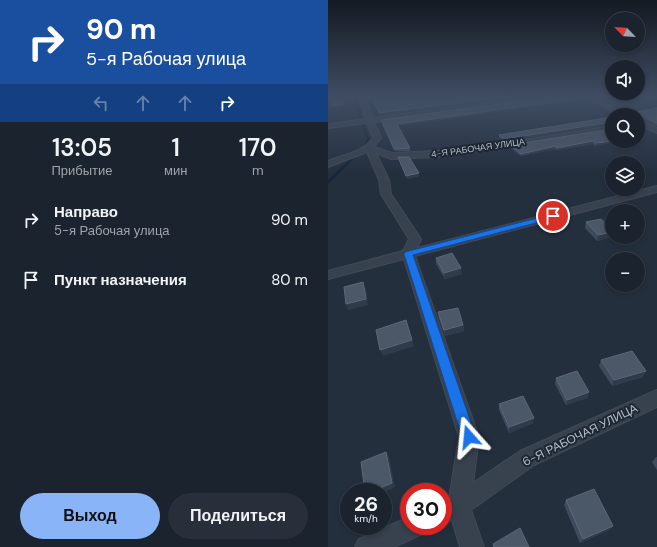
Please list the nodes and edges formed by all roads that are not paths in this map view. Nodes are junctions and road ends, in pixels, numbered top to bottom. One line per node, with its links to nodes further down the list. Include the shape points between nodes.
1 (352, 123): 4 (street)
2 (371, 123): 7 (street, via 377,138 375,144)
3 (645, 125): 6 (street)
4 (328, 126)
5 (605, 129): 7 (street, 4-Я РАБОЧАЯ УЛИЦА, via 436,154 391,156)
6 (657, 131)
7 (369, 148): 8 (street); 10 (street, via 384,180 386,194 415,239)
8 (328, 164)
9 (657, 189): 10 (street)
10 (408, 254): 11 (street); 13 (street, via 469,437)
11 (328, 275)
12 (657, 398): 14 (street, 6-Я РАБОЧАЯ УЛИЦА, via 527,458)
13 (452, 505)
14 (452, 508)
15 (452, 511): 18 (street)
16 (400, 532): 17 (street)
17 (367, 547)
18 (472, 547)

